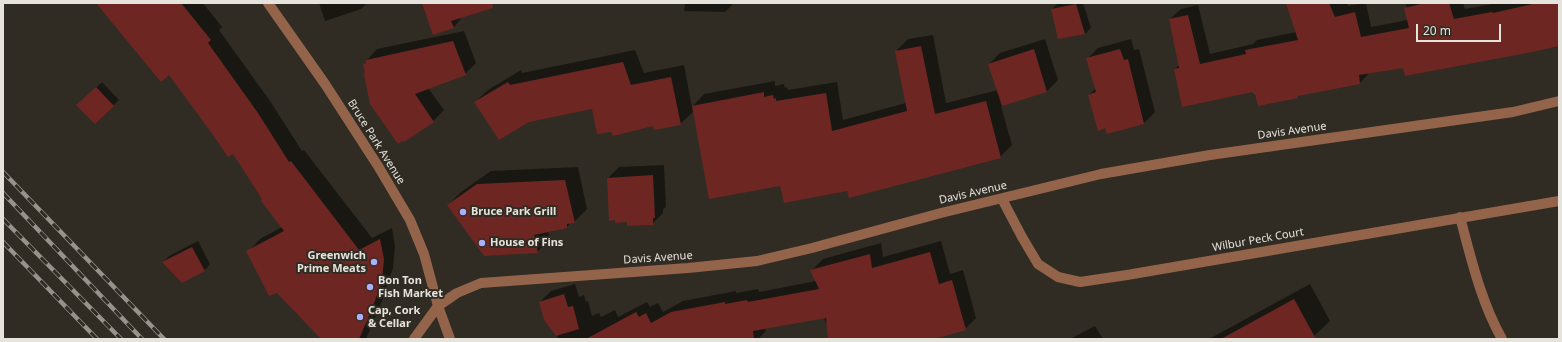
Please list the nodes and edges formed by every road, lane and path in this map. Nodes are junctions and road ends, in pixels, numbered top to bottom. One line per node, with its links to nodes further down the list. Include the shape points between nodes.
1 (268, 3): 6 (street, Bruce Park Avenue, via 341,109 410,220 424,254)
2 (1559, 102): 3 (street, Davis Avenue, via 1441,123 1210,155 1101,174)
3 (1002, 199): 5 (street, Wilbur Peck Court, via 1038,264 1058,278 1080,282); 6 (street, Davis Avenue, via 756,261 481,283 456,293)
4 (1559, 201): 5 (street, Wilbur Peck Court)
5 (1460, 217): 9 (street, via 1476,275)
6 (438, 306): 7 (street, Davis Avenue); 8 (street, Bruce Park Avenue)
7 (414, 339)
8 (450, 339)
9 (1502, 339)

